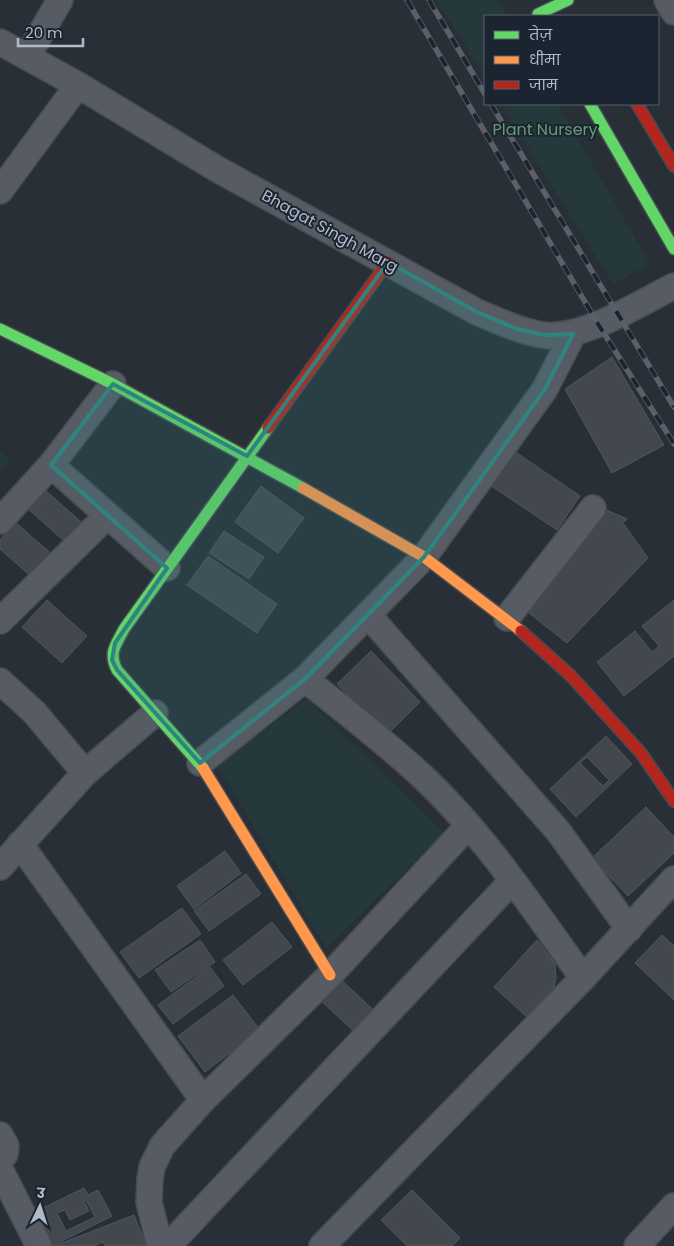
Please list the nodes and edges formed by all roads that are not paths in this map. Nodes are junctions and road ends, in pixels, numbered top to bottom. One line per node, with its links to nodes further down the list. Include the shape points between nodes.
1 (60, 0): 8 (street)
2 (530, 0): 6 (street)
3 (568, 0): 6 (street)
4 (667, 0): 5 (street)
5 (674, 12)
6 (539, 15)
7 (0, 42): 8 (street, Bhagat Singh Marg)
8 (27, 57): 9 (street, Bhagat Singh Marg)
9 (78, 84): 13 (street); 15 (street, Bhagat Singh Marg, via 217,169)
10 (591, 105): 14 (street)
11 (638, 105): 12 (street)
12 (674, 166)
13 (0, 191)
14 (674, 249)
15 (388, 262): 18 (street, Bhagat Singh Marg, via 478,312 517,329 544,335); 20 (street)
16 (674, 286): 18 (street, Bhagat Singh Marg)
17 (0, 329): 19 (street)
18 (573, 334): 25 (street, via 545,389)
19 (112, 384): 20 (street); 21 (street)
20 (247, 456): 25 (street); 26 (street)
21 (51, 465): 23 (street); 24 (street)
22 (593, 508): 28 (street)
23 (107, 516): 26 (street); 29 (street)
24 (0, 521)
25 (424, 558): 27 (street); 28 (street)
26 (167, 568): 32 (street, via 124,629 112,653 117,670)
27 (369, 616): 30 (street); 41 (street, via 558,831)
28 (507, 618): 35 (street, via 571,676 641,752)
29 (0, 621)
30 (305, 679): 33 (street); 36 (street, via 425,779)
31 (0, 681): 34 (street, via 34,712)
32 (155, 713): 33 (street); 34 (street)
33 (200, 763): 42 (street)
34 (85, 773): 37 (street)
35 (674, 801)
36 (468, 826): 40 (street); 42 (street)
37 (20, 844): 38 (street); 44 (street)
38 (0, 867)
39 (674, 879): 41 (street)
40 (512, 880): 43 (street); 51 (street)
41 (629, 929): 43 (street)
42 (330, 975): 44 (street)
43 (583, 978): 52 (street)
44 (203, 1100): 50 (street, via 162,1146 152,1168 150,1202)
45 (0, 1135): 46 (street, via 6,1146)
46 (0, 1160)
47 (0, 1169): 49 (street)
48 (674, 1206): 53 (street)
49 (39, 1246)
50 (160, 1246)
51 (168, 1246)
52 (322, 1246)
53 (637, 1246)

